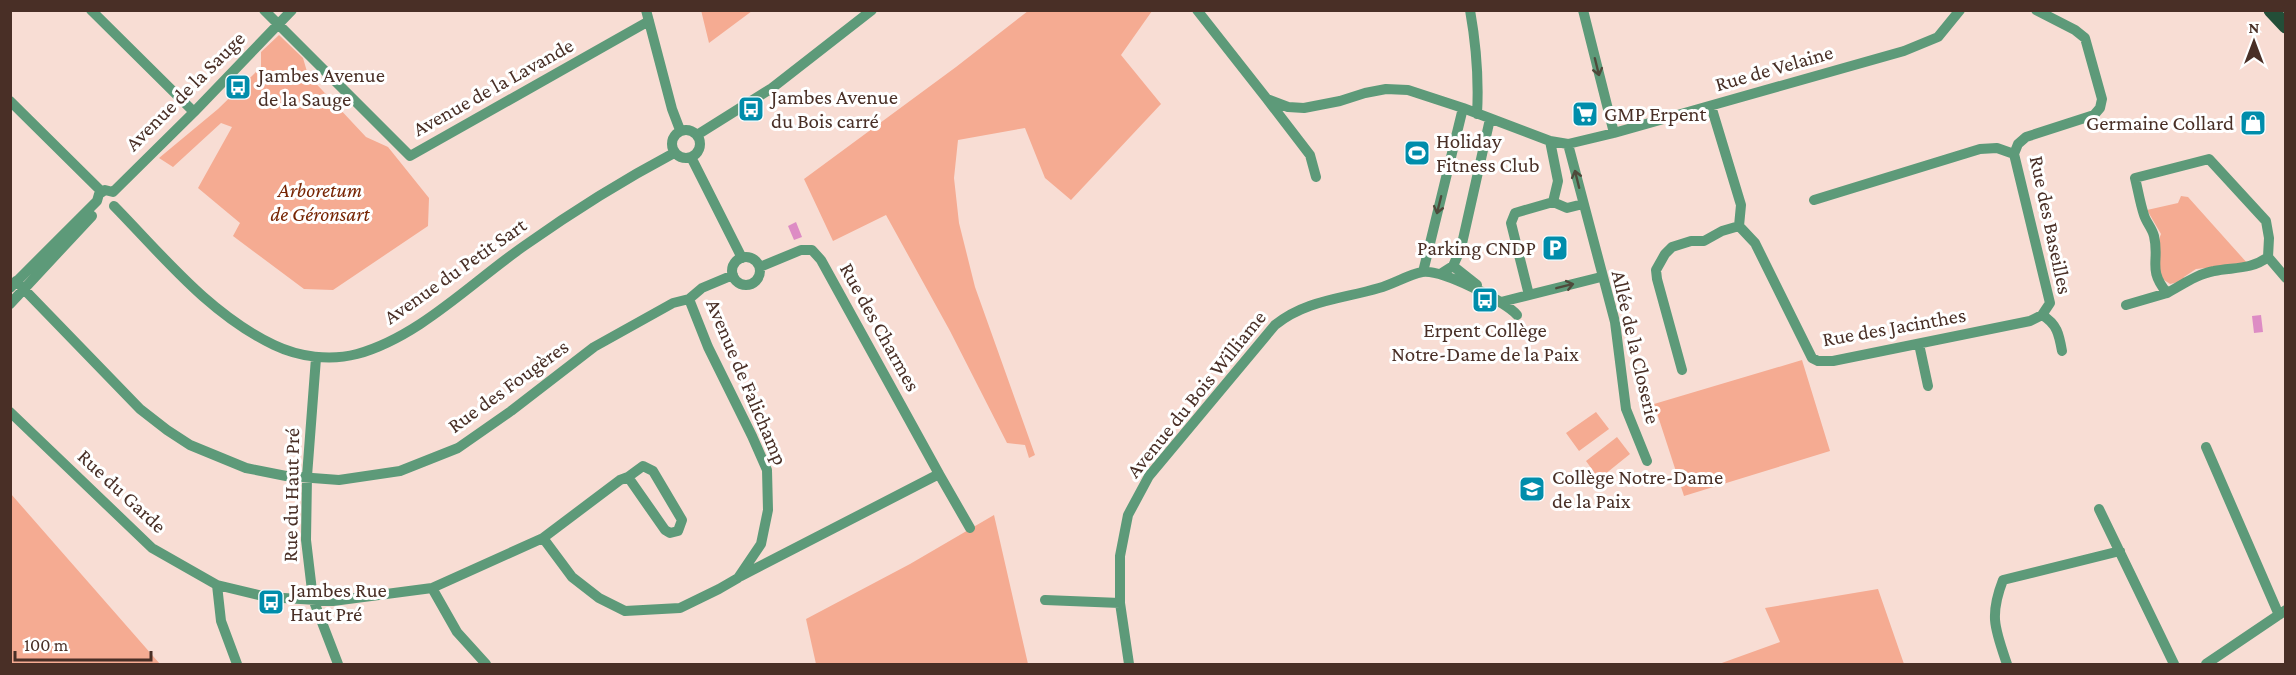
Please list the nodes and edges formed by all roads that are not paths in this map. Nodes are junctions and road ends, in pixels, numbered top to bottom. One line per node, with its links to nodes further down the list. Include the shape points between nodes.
1 (91, 10): 17 (street)
2 (264, 10): 10 (street, Avenue de la Lavande)
3 (872, 10): 22 (street, via 772,88)
4 (1197, 10): 13 (street)
5 (1470, 10): 18 (street, via 1475,38)
6 (1583, 10): 21 (street, one-way to 21)
7 (1960, 10): 15 (street, Rue de Velaine, via 1938,37 1927,43)
8 (2036, 10): 26 (street, Rue des Baseilles, via 2085,38 2102,99 2094,115 2026,138)
9 (2271, 10): 12 (main road)
10 (284, 16): 11 (street, Avenue de la Lavande, via 375,124 410,156); 17 (street, Avenue de la Sauge)
11 (648, 16): 20 (street)
12 (2286, 26)
13 (1267, 99): 16 (street, Rue de Velaine, via 1304,108 1386,89 1408,90); 28 (street, via 1310,155)
14 (10, 101): 29 (street)
15 (1711, 106): 21 (street, Rue de Velaine); 33 (street, via 1741,205)
16 (1463, 108): 18 (street, Rue de Velaine); 38 (street, one-way to 38)
17 (194, 112): 29 (street, Avenue de la Sauge)
18 (1477, 114): 19 (street, Rue de Velaine)
19 (1490, 119): 23 (street, Rue de Velaine); 36 (street)
20 (680, 130): 22 (street); 25 (street, via 673,136)
21 (1614, 133): 24 (street, Rue de Velaine)
22 (697, 135): 27 (street, via 698,152)
23 (1550, 141): 24 (street, Rue de Velaine); 31 (street, via 1558,181)
24 (1568, 144): 32 (street, Allée de la Closerie, one-way to 24)
25 (674, 153): 27 (street); 55 (street, Avenue du Petit Sart, via 525,245 400,337 357,354)
26 (2014, 154): 30 (street, via 1997,148 1980,149); 52 (street, Rue des Baseilles, via 2050,294 2050,303)
27 (691, 157): 35 (street)
28 (1316, 177)
29 (103, 198): 43 (street, Avenue de la Sauge); 55 (street, Avenue du Petit Sart, via 106,209 114,206 215,309 275,346)
30 (1814, 200)
31 (1553, 202): 32 (street, via 1567,208); 45 (street, via 1521,210 1512,218)
32 (1583, 204): 41 (street, Allée de la Closerie)
33 (1739, 226): 53 (street, Rue des Jacinthes, via 1755,243 1812,358 1818,362); 56 (street, via 1704,241 1672,247 1656,270)
34 (2268, 257): 42 (street); 44 (street, via 2249,267 2200,275); 44 (street, via 2266,221 2208,159 2135,178 2145,218 2153,232 2157,281)
35 (742, 258): 37 (street, via 753,259); 40 (street, via 734,264)
36 (1454, 266): 39 (street); 47 (street, via 1470,281 1498,296)
37 (760, 267): 40 (street, via 759,278 750,284 740,283); 61 (street, Rue des Charmes, via 801,250 813,250)
38 (1423, 272): 39 (street); 75 (street, Avenue du Bois Williame, via 1380,288 1298,309 1262,339 1149,476 1128,515 1120,556)
39 (1442, 273): 48 (street)
40 (733, 275): 46 (street, Avenue de Falichamp, via 702,288)
41 (1601, 277): 45 (street, one-way to 41); 60 (street, Allée de la Closerie, via 1615,322 1626,409)
42 (2286, 278)
43 (17, 287): 49 (street, Avenue de la Sauge); 62 (street, Rue des Fougères, via 166,430 190,445 246,468)
44 (2167, 293): 50 (street)
45 (1529, 295): 47 (street)
46 (689, 299): 62 (street, Rue des Fougères, via 673,303 594,348 458,448 400,471 375,476 339,480); 67 (street, Avenue de Falichamp, via 767,470 768,510)
47 (1513, 299): 48 (street)
48 (1501, 302): 51 (street)
49 (10, 304)
50 (2126, 305)
51 (1517, 315)
52 (2042, 315): 53 (street, Rue des Jacinthes, via 2030,321); 54 (street, via 2054,324)
53 (1919, 344): 57 (street)
54 (2062, 351)
55 (316, 358): 62 (street, Rue du Haut Pré)
56 (1682, 370)
57 (1928, 386)
58 (10, 412): 71 (street, Rue du Garde, via 152,548)
59 (2206, 447): 76 (street)
60 (1647, 461)
61 (939, 474): 65 (street, Rue des Charmes); 69 (street)
62 (307, 476): 73 (street, Rue du Haut Pré, via 306,540)
63 (628, 477): 63 (street, Rue du Garde, via 665,530 678,531 682,520 653,471 643,466); 66 (street, Rue du Garde)
64 (2100, 509): 68 (street)
65 (970, 528)
66 (543, 538): 70 (street, Avenue de Falichamp, via 572,577 599,598 626,611 680,608); 72 (street, Rue du Garde)
67 (761, 544): 69 (street); 70 (street, Avenue de Falichamp)
68 (2120, 551): 81 (street, via 2003,580 1995,600 1994,626); 82 (street)
69 (776, 558): 70 (street)
70 (738, 578)
71 (217, 585): 73 (street, Rue du Garde, via 267,597); 77 (street, via 221,621)
72 (432, 588): 73 (street, Rue du Garde, via 366,598); 79 (street, via 458,632)
73 (313, 599): 78 (street, Rue du Haut Pré)
74 (1045, 600): 75 (street)
75 (1120, 603): 80 (street, Avenue du Bois Williame)
76 (2282, 613): 83 (street)
77 (237, 664)
78 (338, 664)
79 (486, 664)
80 (1129, 664)
81 (2007, 664)
82 (2174, 664)
83 (2206, 664)

